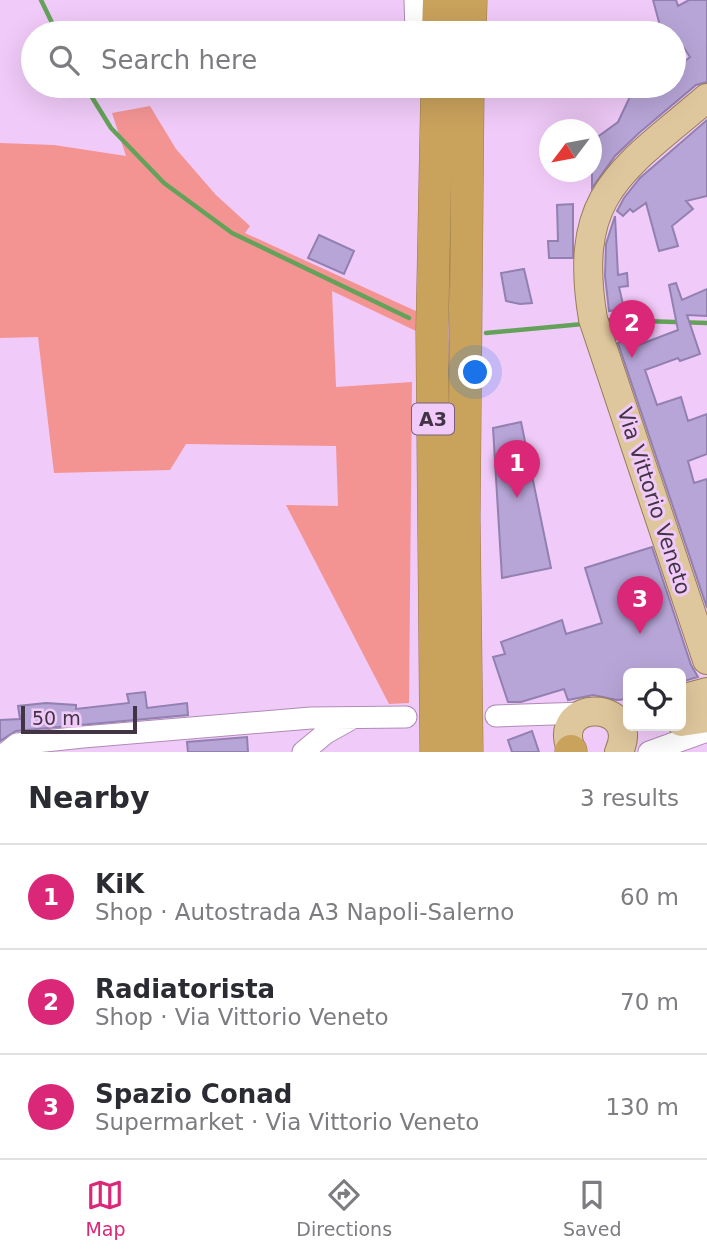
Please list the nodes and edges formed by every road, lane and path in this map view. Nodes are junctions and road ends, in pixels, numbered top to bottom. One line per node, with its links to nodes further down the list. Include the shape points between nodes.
1 (415, 0): 4 (street)
2 (439, 0): 5 (highway)
3 (471, 0): 6 (highway)
4 (416, 21)
5 (438, 21)
6 (470, 21)
7 (437, 98): 10 (highway, A3)
8 (468, 98): 12 (highway, A3)
9 (707, 98): 11 (main road, Via Vittorio Veneto, via 628,165 600,204 587,255 587,285 593,318)
10 (433, 510): 29 (highway, via 422,571); 30 (highway, A3)
11 (707, 660)
12 (466, 676): 31 (highway, A3); 32 (highway)
13 (707, 692): 14 (main road)
14 (686, 698)
15 (605, 710): 16 (street); 25 (main road, via 620,725); 26 (main road, via 573,722)
16 (538, 713): 17 (street); 26 (street, via 557,726)
17 (496, 716)
18 (355, 717): 19 (street); 24 (street, via 83,737); 28 (street)
19 (406, 717)
20 (707, 718): 21 (main road)
21 (686, 721)
22 (636, 731): 25 (main road)
23 (707, 731): 33 (street)
24 (41, 748): 27 (street, via 17,744)
25 (621, 749)
26 (571, 750)
27 (7, 752)
28 (303, 752)
29 (420, 752)
30 (436, 752)
31 (467, 752)
32 (477, 752)
33 (649, 752)

